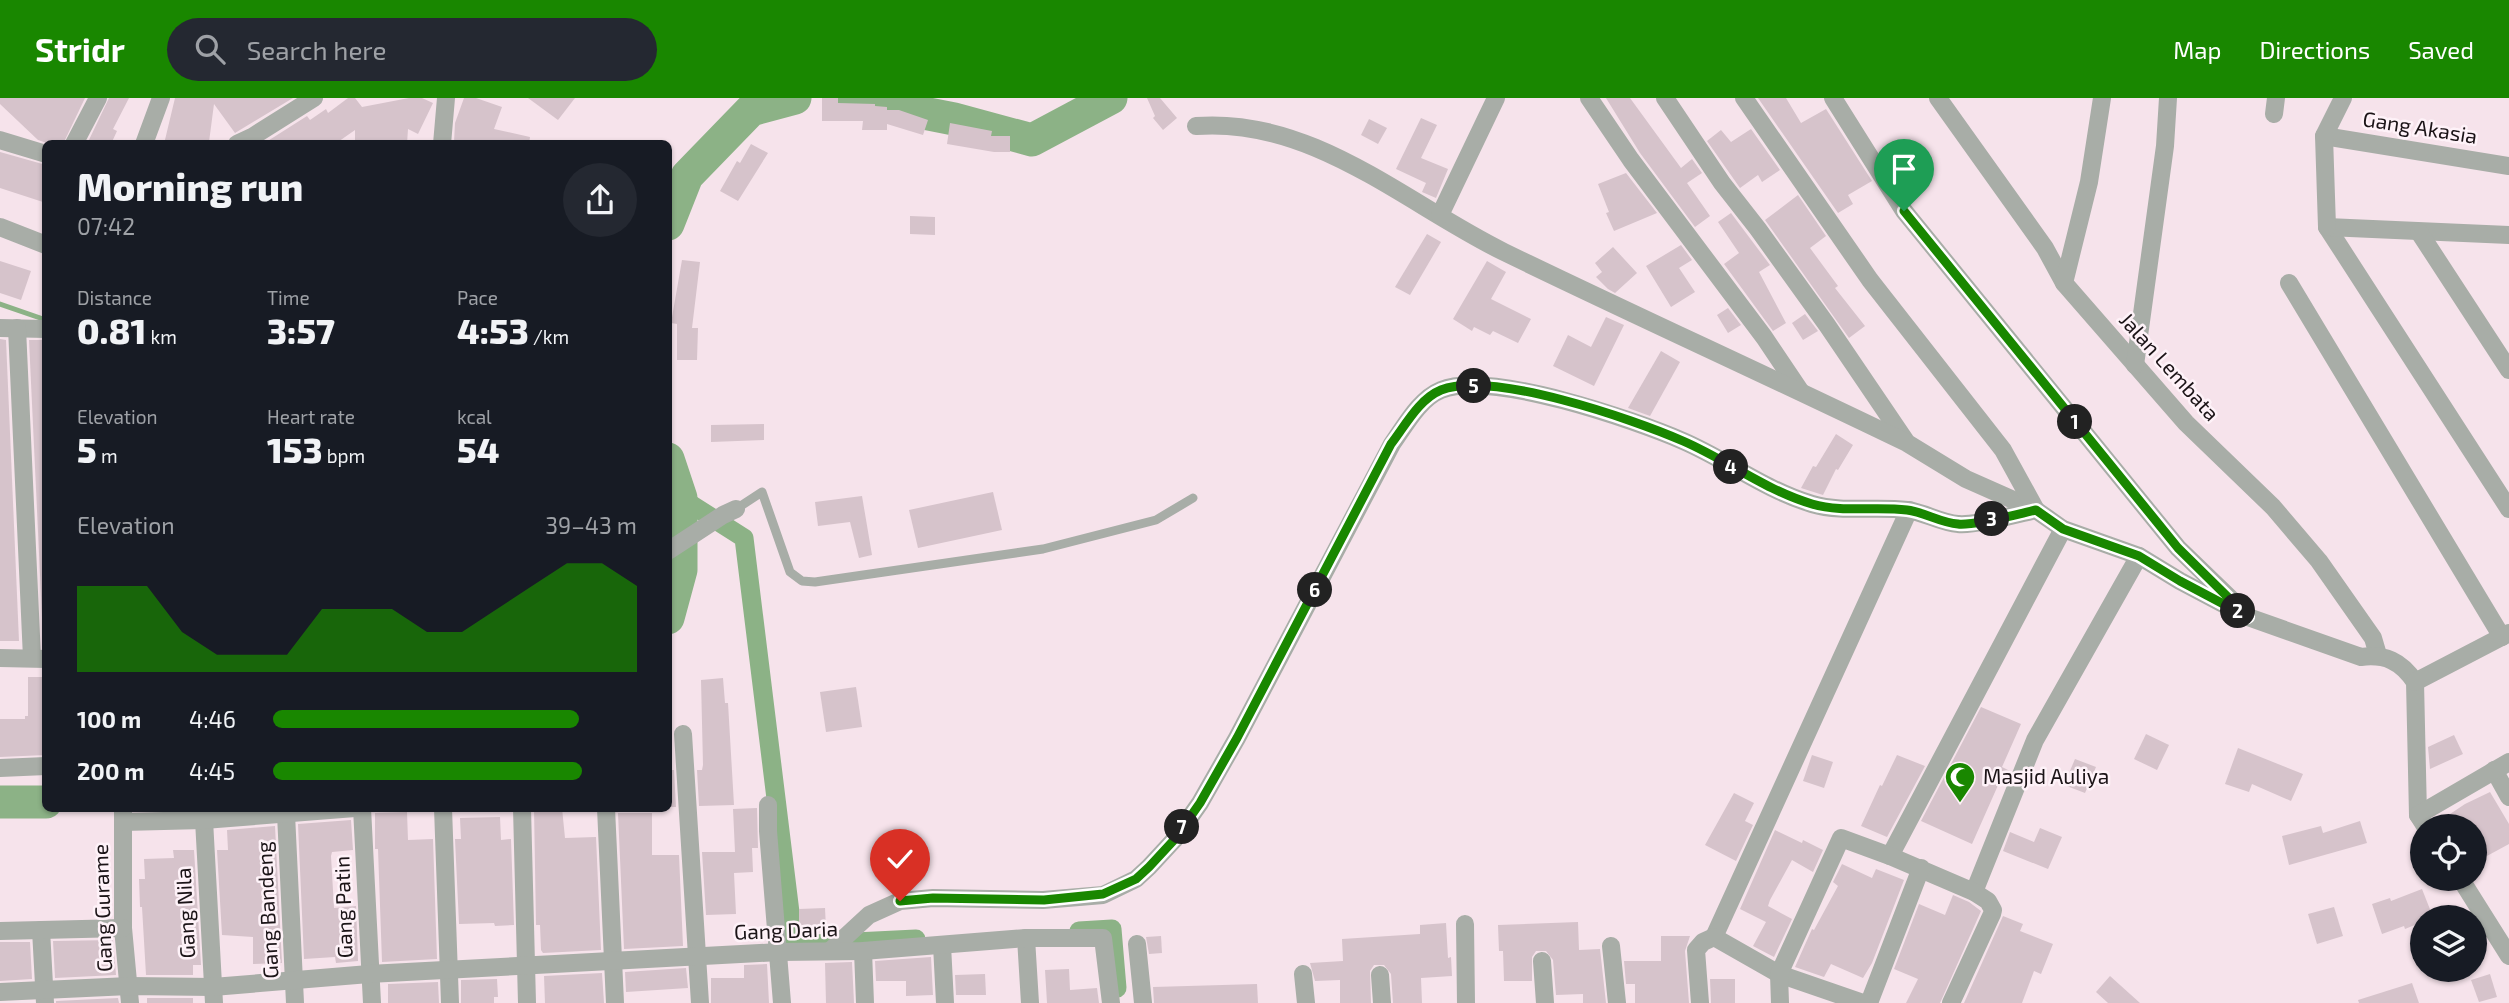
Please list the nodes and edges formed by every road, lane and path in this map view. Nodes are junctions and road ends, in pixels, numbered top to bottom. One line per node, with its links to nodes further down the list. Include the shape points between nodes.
1 (98, 98): 17 (street)
2 (161, 98): 18 (street)
3 (314, 98): 19 (street)
4 (446, 98): 20 (street)
5 (1496, 98): 23 (street)
6 (1590, 98): 36 (street, via 1623,150)
7 (1665, 98): 37 (street)
8 (1744, 98): 42 (street, via 1870,280 2003,450)
9 (1833, 98): 46 (street, via 1904,211 2178,548)
10 (1938, 98): 30 (street, Jalan Lembata, via 2045,248)
11 (2102, 98): 30 (street, via 2089,182)
12 (2168, 98): 34 (street)
13 (2343, 98): 15 (street)
14 (1196, 126): 23 (street, via 1222,124 1301,142 1385,182)
15 (2324, 135): 22 (street, Gang Akasia); 25 (street)
16 (0, 140): 21 (street)
17 (76, 140)
18 (145, 140)
19 (246, 140)
20 (442, 140)
21 (42, 153)
22 (2509, 166)
23 (1440, 215): 36 (street, via 1467,234)
24 (0, 227): 28 (street)
25 (2327, 227): 26 (street); 40 (street)
26 (2419, 232): 27 (street); 35 (street)
27 (2504, 234): 29 (street)
28 (42, 244)
29 (2509, 251)
30 (2064, 283): 34 (street, Jalan Lembata)
31 (2289, 283): 47 (street)
32 (8, 328): 33 (street); 50 (street)
33 (42, 329)
34 (2136, 365): 48 (street, Jalan Lembata, via 2319,561 2373,638)
35 (2509, 370)
36 (1801, 392): 37 (street)
37 (1907, 443): 42 (street, via 1966,479)
38 (1193, 498): 39 (lane, via 1156,520 1043,549 815,582 802,581 790,572 762,492)
39 (736, 509): 44 (street)
40 (2509, 509)
41 (1909, 510): 42 (street, via 1959,525); 76 (street); 81 (street, via 1815,505 1777,492 1684,441 1603,411 1482,386 1440,390 1418,408 1391,444 1200,803 1174,840 1136,879 1103,894 1044,900 911,900 884,906)
42 (2036, 510): 43 (street)
43 (2063, 529): 45 (street); 68 (street)
44 (672, 549)
45 (2139, 556): 46 (street); 71 (street, via 2035,740)
46 (2248, 617): 48 (street, via 2361,657)
47 (2505, 635): 51 (street)
48 (2378, 655): 51 (street, via 2406,668)
49 (0, 658): 50 (street)
50 (39, 658)
51 (2415, 682): 65 (street)
52 (683, 734): 85 (street)
53 (42, 766): 55 (street)
54 (2502, 766): 56 (street); 66 (street)
55 (0, 768)
56 (2509, 797)
57 (768, 804): 83 (street)
58 (309, 812): 64 (street)
59 (362, 812): 90 (street, Gang Patin)
60 (443, 812): 89 (street)
61 (522, 812): 88 (street)
62 (606, 812): 86 (street)
63 (123, 814): 67 (street); 73 (street, Gang Gurame)
64 (286, 814): 67 (street); 94 (street, Gang Bandeng)
65 (2421, 814)
66 (2430, 814)
67 (204, 820): 97 (street, Gang Nila)
68 (1890, 856): 69 (street); 92 (street, via 1841,838)
69 (1921, 868): 71 (street); 119 (street)
70 (2468, 891): 84 (street)
71 (1974, 892): 120 (street, via 1993,910)
72 (1465, 924): 113 (street)
73 (123, 928): 74 (street); 96 (street, Gang Gurame)
74 (41, 930): 75 (street); 98 (street)
75 (0, 931)
76 (1714, 937): 92 (street); 116 (street, via 1696,950)
77 (1026, 938): 79 (street, Gang Daria); 108 (street); 109 (street, Gang Daria, via 1104,938)
78 (1137, 944): 110 (street)
79 (942, 945): 82 (street, Gang Daria); 107 (street)
80 (1611, 946): 115 (street)
81 (834, 948): 82 (street, Gang Daria); 83 (street, Gang Daria)
82 (863, 951): 106 (street)
83 (779, 952): 85 (street, Gang Daria); 105 (street)
84 (2509, 956)
85 (699, 957): 86 (street, Gang Daria); 104 (street)
86 (613, 960): 88 (street, Gang Daria); 103 (street)
87 (1542, 961): 114 (street)
88 (525, 967): 89 (street, Gang Daria); 102 (street)
89 (448, 970): 90 (street, Gang Daria); 101 (street)
90 (369, 974): 94 (street, Gang Daria); 100 (street, Gang Patin)
91 (1303, 974): 111 (street)
92 (1779, 974): 117 (street); 118 (street)
93 (1380, 975): 112 (street)
94 (294, 978): 97 (street, Gang Daria); 99 (street, Gang Bandeng)
95 (0, 992): 98 (street, Gang Daria)
96 (130, 994): 97 (street, Gang Daria); 98 (street, Gang Daria)
97 (214, 995)
98 (45, 997)
99 (295, 1003)
100 (372, 1003)
101 (450, 1003)
102 (527, 1003)
103 (615, 1003)
104 (700, 1003)
105 (782, 1003)
106 (865, 1003)
107 (945, 1003)
108 (1030, 1003)
109 (1111, 1003)
110 (1143, 1003)
111 (1306, 1003)
112 (1382, 1003)
113 (1466, 1003)
114 (1545, 1003)
115 (1617, 1003)
116 (1700, 1003)
117 (1780, 1003)
118 (1863, 1003)
119 (1869, 1003)
120 (1951, 1003)

